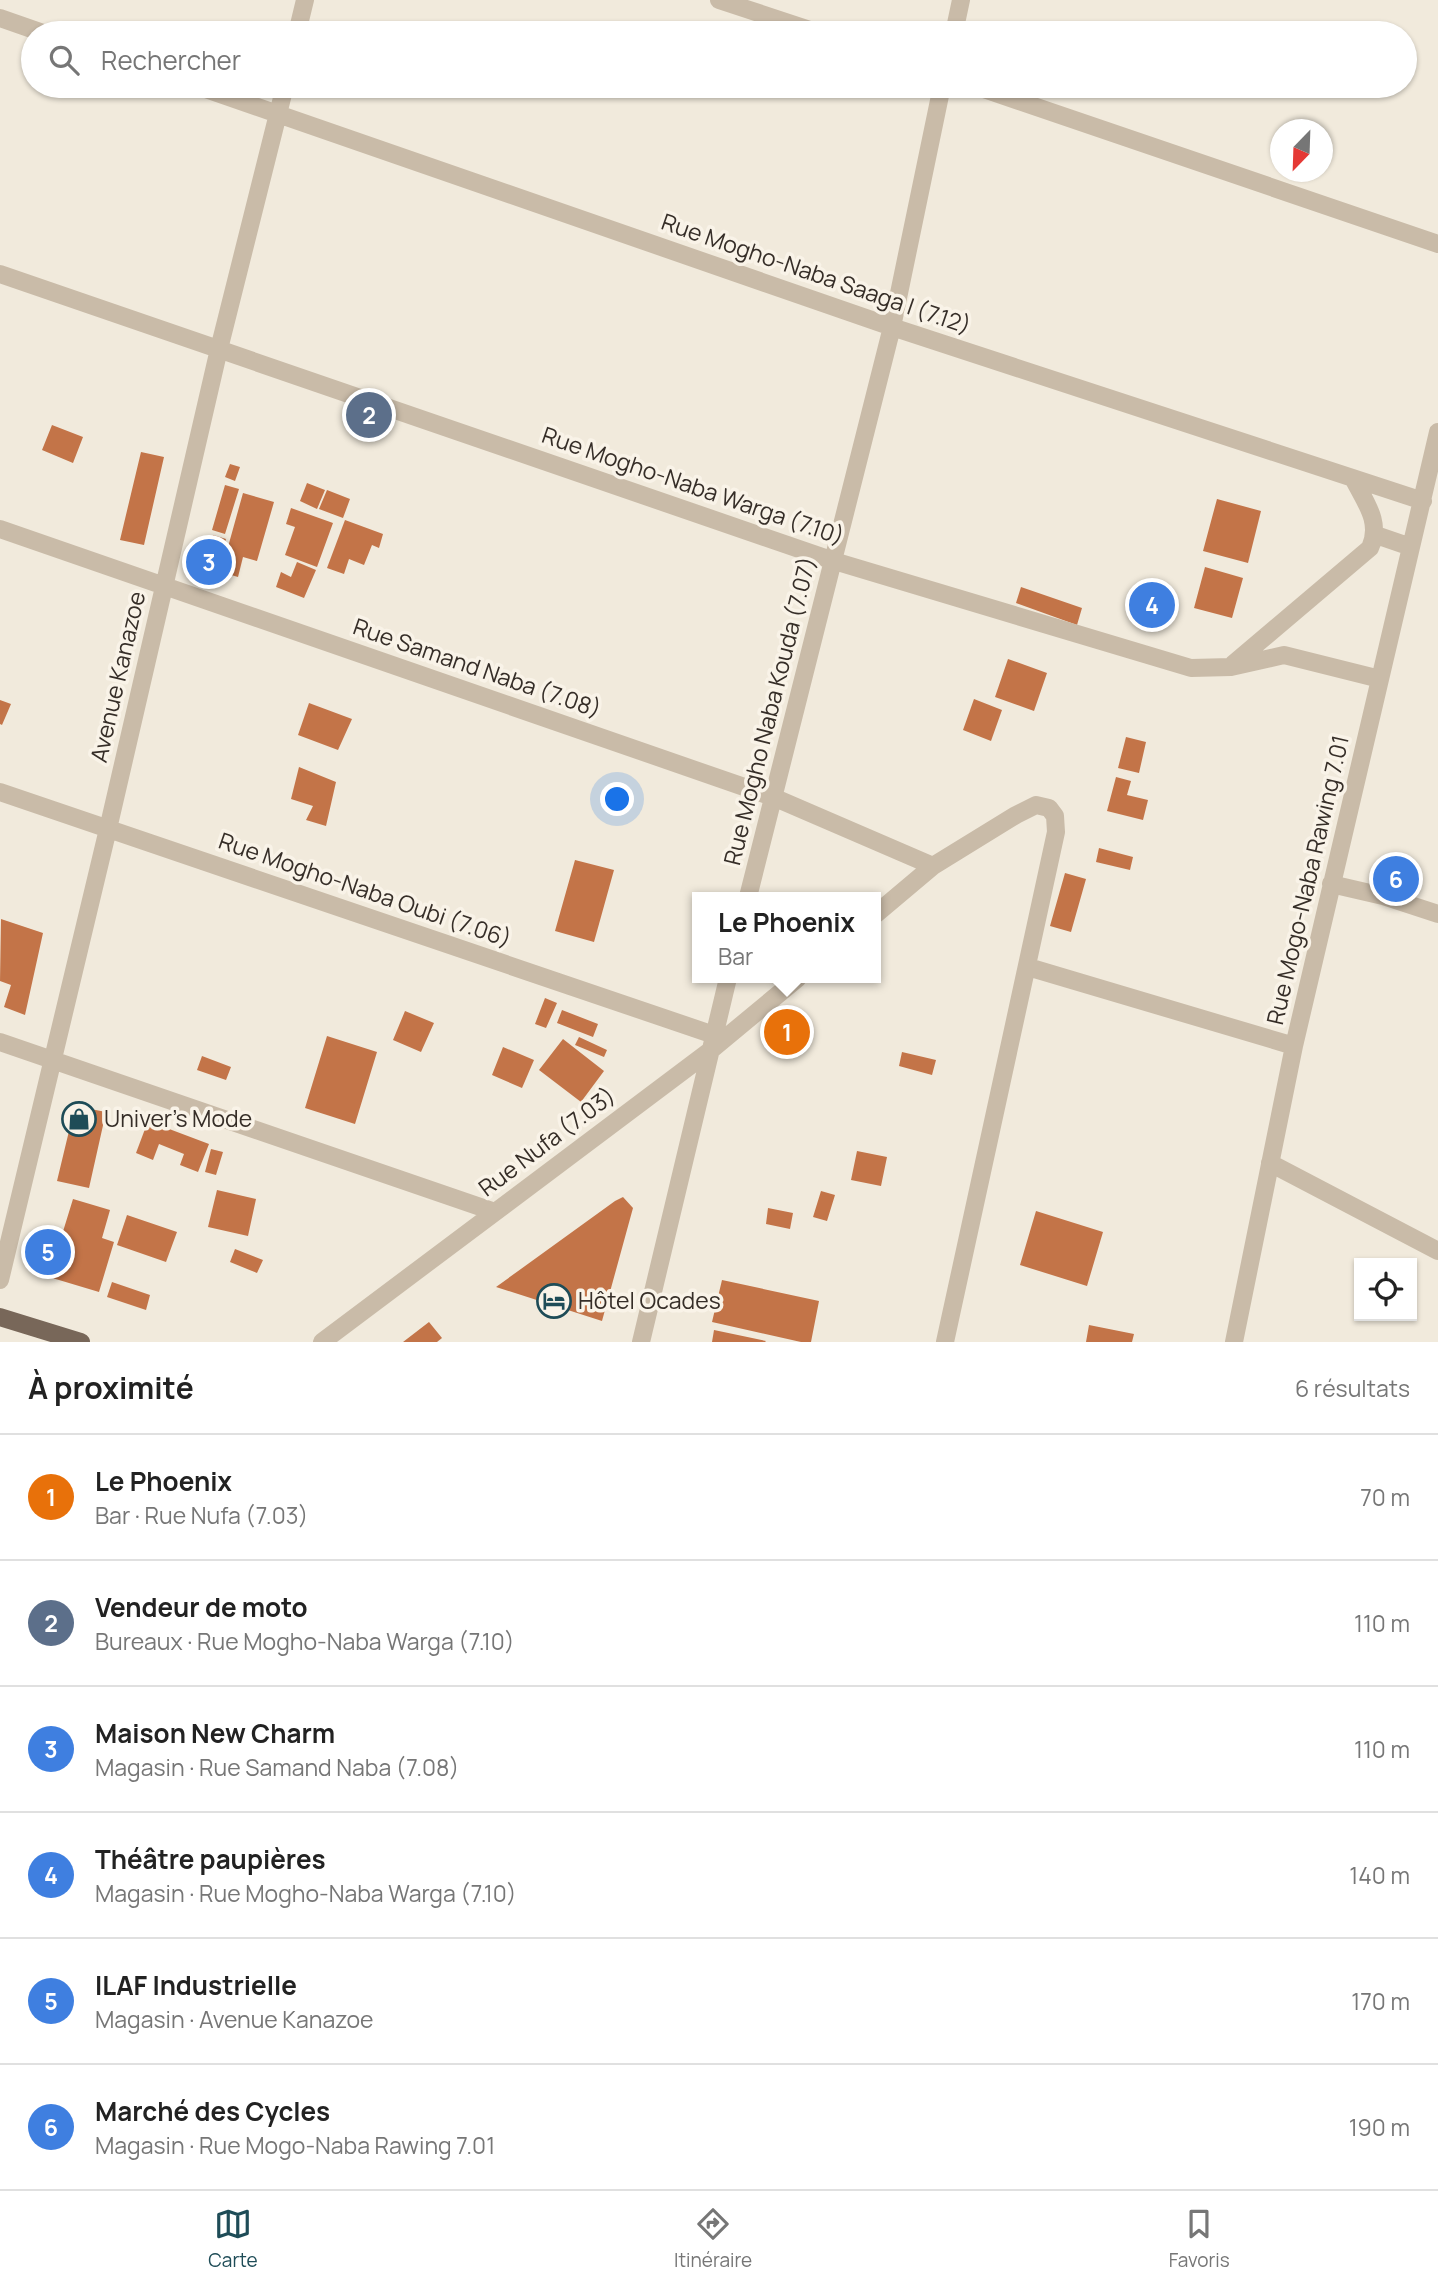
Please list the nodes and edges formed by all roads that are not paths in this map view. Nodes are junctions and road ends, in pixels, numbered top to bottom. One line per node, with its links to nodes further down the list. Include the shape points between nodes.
1 (305, 0): 5 (street)
2 (719, 0): 6 (street)
3 (961, 0): 7 (street)
4 (0, 18): 8 (street)
5 (300, 21)
6 (783, 21)
7 (957, 21)
8 (21, 25)
9 (232, 98): 13 (street, Rue Mogho-Naba Saaga I (7.12))
10 (282, 98): 13 (street, Avenue Kanazoe)
11 (939, 98): 16 (street, Rue Mogho Naba Kouda (7.07))
12 (1010, 98): 14 (street)
13 (278, 114): 16 (street, Rue Mogho-Naba Saaga I (7.12)); 17 (street, Avenue Kanazoe)
14 (1438, 244)
15 (0, 274): 17 (street, Rue Mogho-Naba Warga (7.10))
16 (891, 327): 20 (street, Rue Mogho-Naba Saaga I (7.12)); 25 (street, Rue Mogho Naba Kouda (7.07))
17 (219, 349): 25 (street, Rue Mogho-Naba Warga (7.10)); 26 (street, Avenue Kanazoe)
18 (1438, 432): 19 (street, Rue Mogo-Naba Rawing 7.01)
19 (1433, 476): 21 (street, Rue Mogo-Naba Rawing 7.01)
20 (1353, 478): 21 (street, Rue Mogho-Naba Saaga I (7.12)); 23 (street, via 1375,523)
21 (1423, 501): 24 (street, Rue Mogo-Naba Rawing 7.01)
22 (0, 529): 26 (street, Rue Samand Naba (7.08))
23 (1376, 535): 24 (street); 27 (street, via 1370,548)
24 (1411, 547): 28 (street, Rue Mogo-Naba Rawing 7.01)
25 (834, 561): 27 (street, Rue Mogho-Naba Warga (7.10), via 1191,668); 30 (street, Rue Mogho Naba Kouda (7.07))
26 (165, 585): 30 (street, Rue Samand Naba (7.08)); 31 (street, Avenue Kanazoe)
27 (1231, 667): 28 (street, Rue Mogho-Naba Warga (7.10), via 1284,655)
28 (1380, 679): 33 (street, Rue Mogo-Naba Rawing 7.01)
29 (0, 792): 31 (street, Rue Mogho-Naba Oubi (7.06))
30 (773, 797): 32 (street, Rue Samand Naba (7.08)); 34 (street, Rue Mogho Naba Kouda (7.07))
31 (108, 829): 41 (street, Rue Mogho-Naba Oubi (7.06)); 43 (street, Avenue Kanazoe)
32 (933, 866): 35 (street); 37 (street, via 1016,815 1036,805 1049,808 1055,816 1056,832)
33 (1331, 884): 36 (street); 42 (street, Rue Mogo-Naba Rawing 7.01)
34 (749, 892)
35 (881, 910)
36 (1438, 914)
37 (1028, 967): 42 (street); 52 (street)
38 (727, 983): 41 (street)
39 (791, 983): 41 (street, Rue Nufa (7.03))
40 (0, 1042): 43 (street)
41 (713, 1042): 45 (street, Rue Nufa (7.03)); 51 (street)
42 (1294, 1046): 44 (street, Rue Mogo-Naba Rawing 7.01)
43 (53, 1061): 45 (street); 47 (street, Avenue Kanazoe)
44 (1270, 1163): 46 (street); 53 (street, Rue Mogo-Naba Rawing 7.01)
45 (495, 1212): 50 (street, Rue Nufa (7.03))
46 (1438, 1251)
47 (0, 1280)
48 (0, 1317): 49 (main road)
49 (81, 1342)
50 (322, 1342)
51 (641, 1342)
52 (945, 1342)
53 (1234, 1342)

